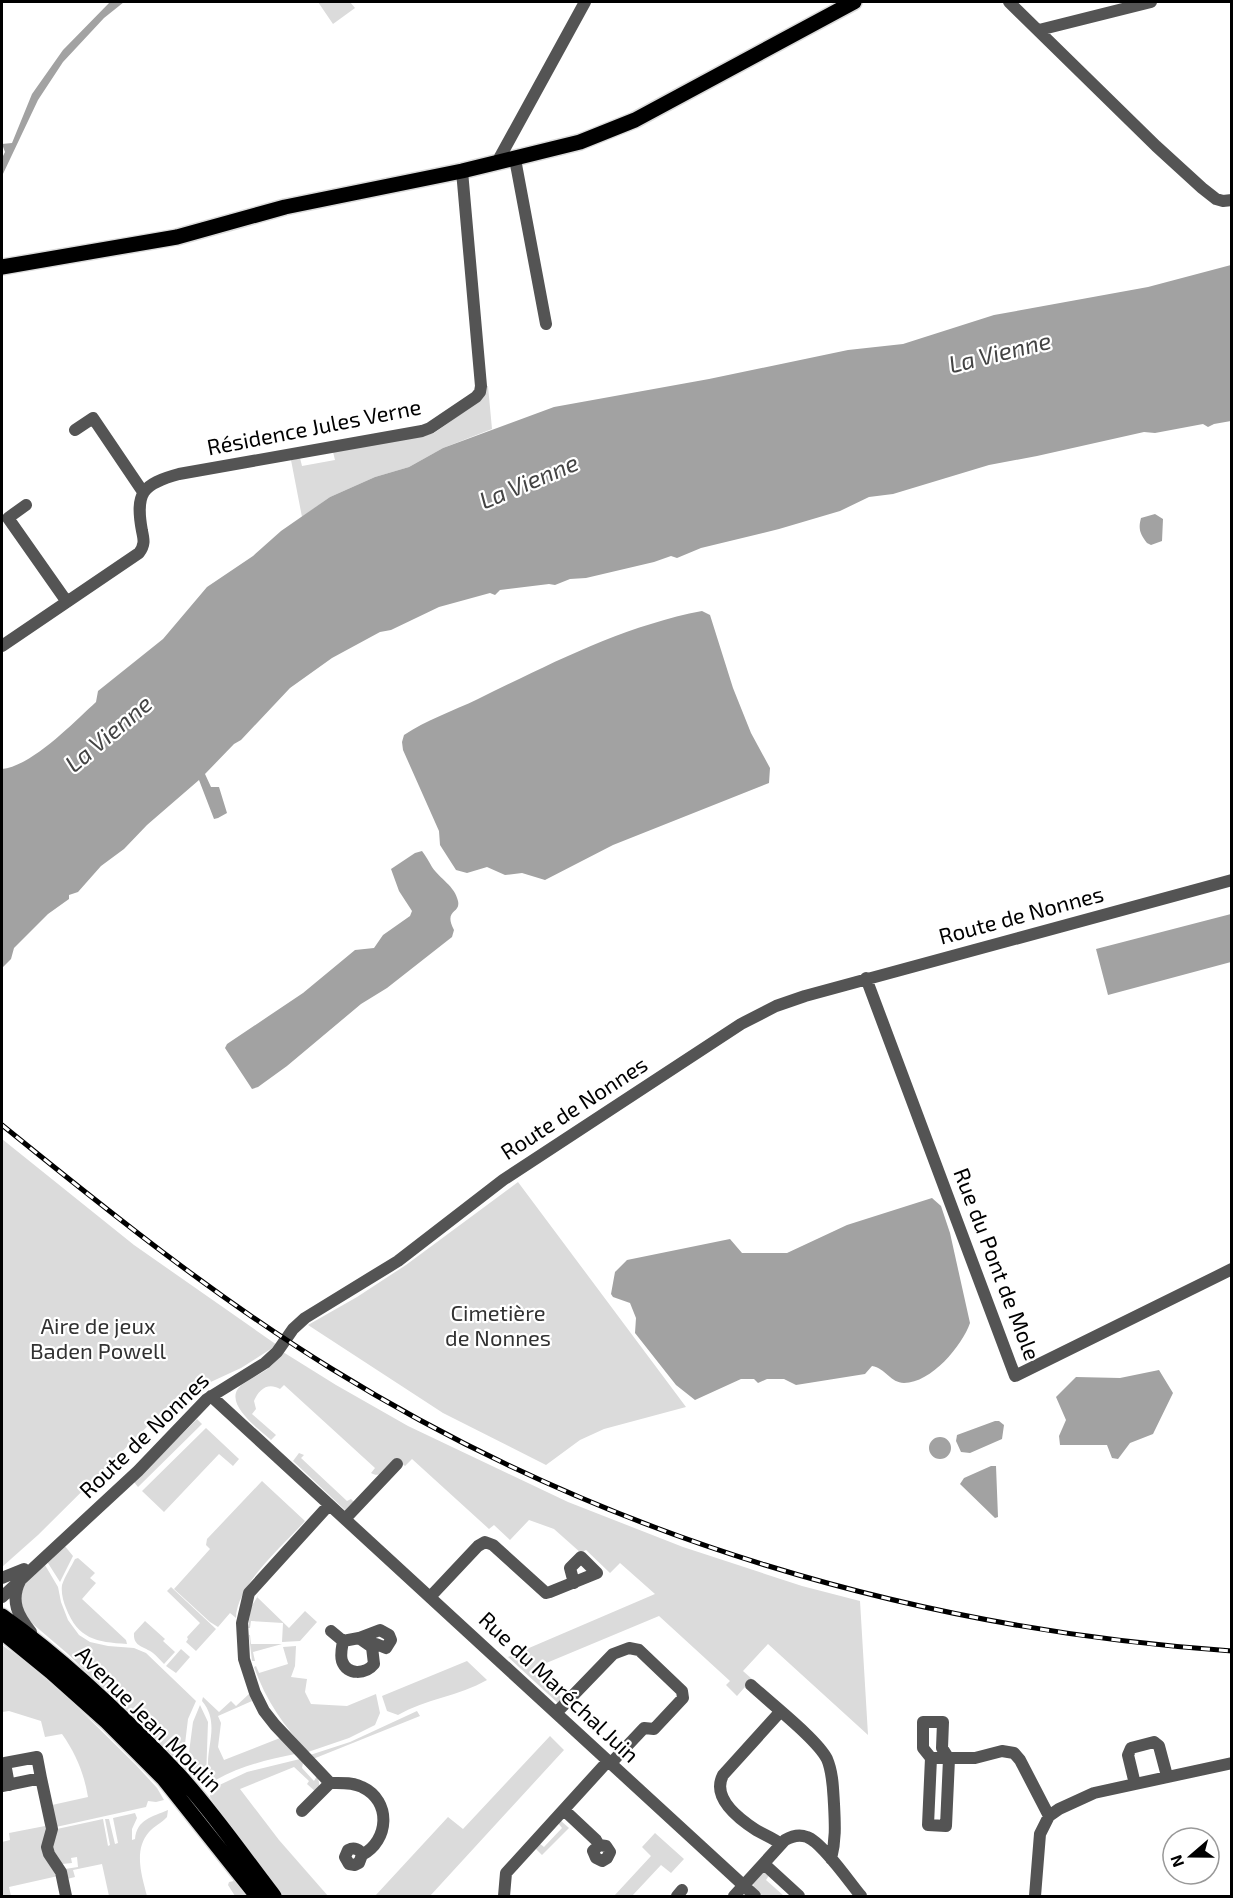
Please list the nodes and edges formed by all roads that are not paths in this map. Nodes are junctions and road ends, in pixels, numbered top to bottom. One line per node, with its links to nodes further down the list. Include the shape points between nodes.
1 (585, 2): 6 (street, via 500,156)
2 (854, 2): 6 (main road, via 635,120 580,142)
3 (1010, 2): 5 (street)
4 (1151, 2): 5 (street)
5 (1039, 30): 8 (street, via 1202,188 1216,199)
6 (507, 161): 7 (main road); 10 (street)
7 (462, 171): 9 (main road, via 285,207 165,239); 12 (street, Résidence Jules Verne, via 481,386 476,397 422,431 179,474)
8 (1232, 200)
9 (2, 267)
10 (546, 324)
11 (75, 430): 12 (street, via 93,418)
12 (143, 492): 14 (street, via 139,513 143,547 139,553)
13 (26, 505): 14 (street, via 8,518)
14 (67, 602): 15 (street)
15 (2, 646)
16 (1232, 880): 17 (street, Route de Nonnes)
17 (866, 978): 18 (street, Rue du Pont de Mole, via 1015,1376); 19 (street, Route de Nonnes, via 776,1006 741,1024 503,1180 398,1261 305,1318 265,1363)
18 (1232, 1269)
19 (211, 1396): 21 (street, Rue du Maréchal Juin); 23 (street, Route de Nonnes, via 138,1472)
20 (397, 1464): 22 (street)
21 (329, 1505): 22 (street, Rue du Maréchal Juin); 47 (street, via 249,1593 242,1623 244,1659 264,1711)
22 (345, 1519): 28 (street, Rue du Maréchal Juin)
23 (23, 1574): 24 (street, Route de Nonnes); 26 (street, Route de Nonnes); 27 (street, Route de Nonnes); 36 (street, via 15,1595 16,1609)
24 (2, 1578)
25 (573, 1583): 28 (street, via 546,1593 485,1542)
26 (2, 1586)
27 (2, 1597)
28 (430, 1597): 40 (street, Rue du Maréchal Juin)
29 (2, 1616): 36 (main road, Avenue Jean Moulin)
30 (332, 1631): 34 (street)
31 (2, 1632): 37 (main road, Avenue Jean Moulin)
32 (359, 1638): 34 (street); 35 (street); 35 (street, via 374,1631)
33 (2, 1640): 37 (street)
34 (343, 1641): 35 (street, via 342,1661 348,1669 359,1673 374,1664)
35 (378, 1646)
36 (44, 1647): 61 (main road, Avenue Jean Moulin, via 178,1774)
37 (51, 1672): 60 (main road, Avenue Jean Moulin, via 164,1779)
38 (751, 1685): 39 (street)
39 (780, 1712): 53 (street, via 723,1775 719,1787 723,1799 748,1825); 56 (street, via 816,1744 829,1765 836,1827)
40 (556, 1713): 43 (street, Rue du Maréchal Juin); 43 (street, via 613,1654 634,1648 648,1658 682,1691 683,1698 654,1729 644,1728)
41 (931, 1758): 42 (street); 42 (street, via 923,1748 923,1722 943,1722 942,1748); 42 (street, via 928,1826 946,1826)
42 (949, 1760): 52 (street, via 1002,1751 1014,1753)
43 (609, 1762): 50 (street); 58 (street, Rue du Maréchal Juin)
44 (1232, 1763): 45 (street)
45 (1167, 1776): 48 (street); 48 (street, via 1159,1746 1154,1742 1131,1749 1128,1755)
46 (41, 1778): 49 (street); 49 (street, via 37,1757 5,1763); 59 (street, via 51,1829 47,1847 61,1872)
47 (330, 1783): 51 (street); 55 (street, via 360,1785 380,1804 384,1823 381,1836)
48 (1135, 1784): 52 (street, via 1082,1797)
49 (5, 1785)
50 (564, 1810): 54 (street); 62 (street, via 506,1873)
51 (302, 1811)
52 (1049, 1816): 67 (street, via 1038,1844)
53 (781, 1844): 56 (street, via 796,1836 809,1837); 57 (street)
54 (599, 1845)
55 (362, 1855)
56 (831, 1859): 66 (street)
57 (764, 1864): 58 (street); 65 (street)
58 (744, 1886): 63 (street); 64 (street, Rue du Maréchal Juin)
59 (66, 1896)
60 (257, 1896)
61 (274, 1896)
62 (504, 1896)
63 (734, 1896)
64 (755, 1896)
65 (799, 1896)
66 (861, 1896)
67 (1035, 1896)

